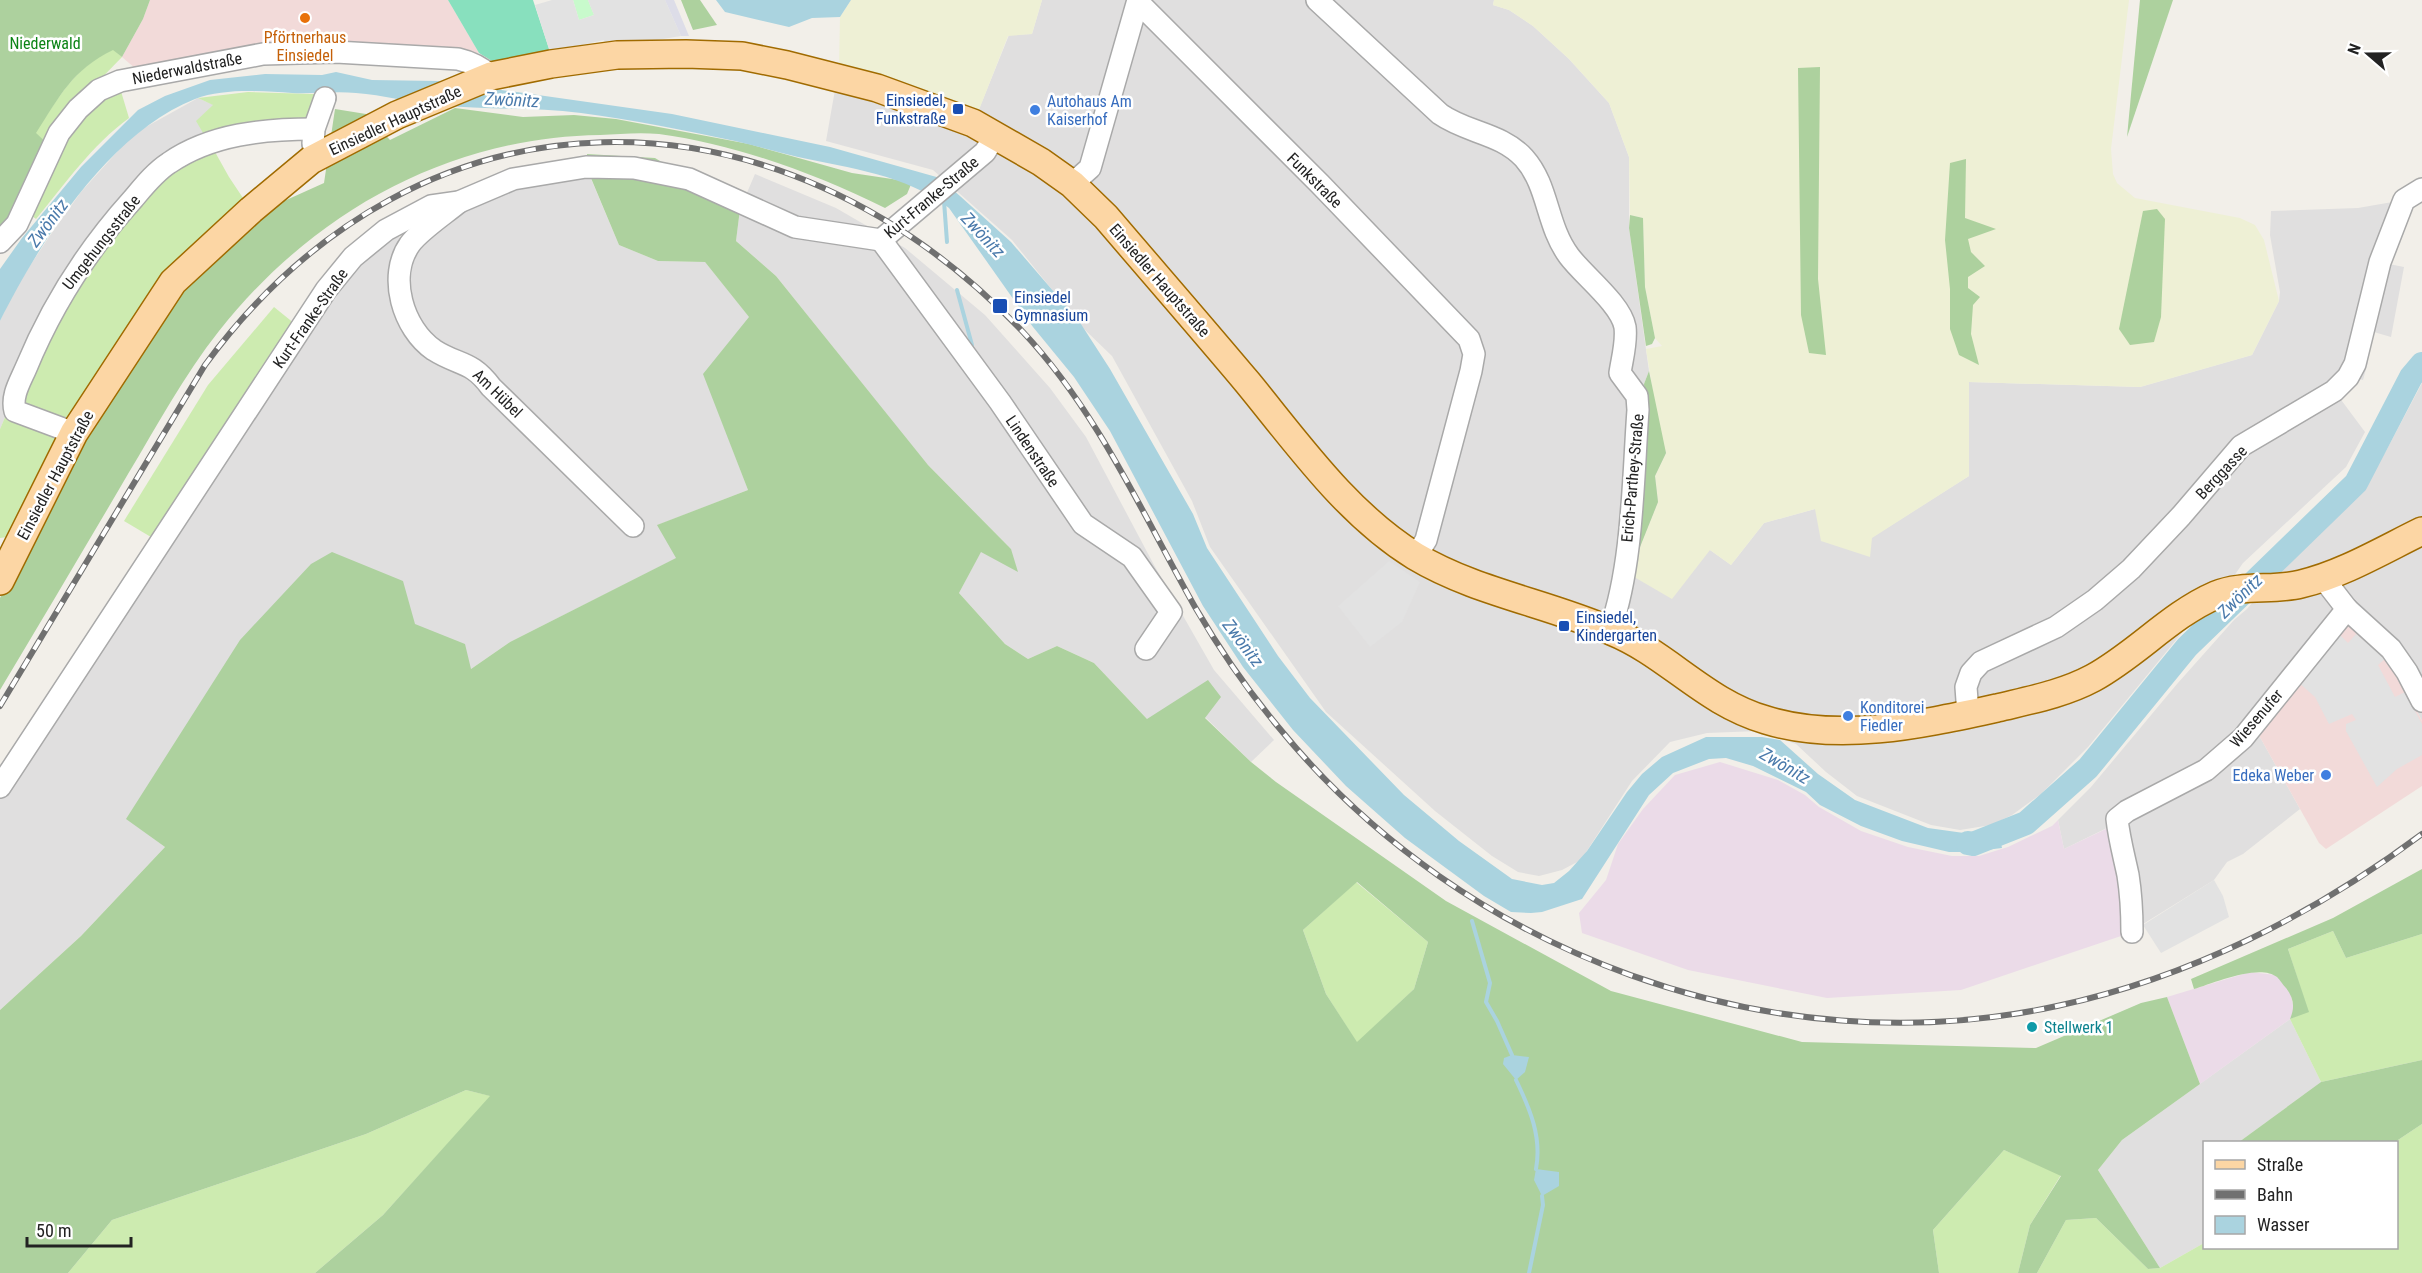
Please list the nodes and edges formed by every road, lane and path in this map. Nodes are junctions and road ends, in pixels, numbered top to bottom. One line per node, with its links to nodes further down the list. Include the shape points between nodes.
1 (1317, 0): 20 (street, Erich-Parthey-Straße, via 1440,114 1454,124 1497,137 1523,157 1539,177 1553,230 1568,255 1618,312 1625,327 1620,373 1636,396 1638,410 1627,544 1617,611)
2 (1138, 1): 8 (street, Funkstraße, via 1090,168); 16 (street, Funkstraße, via 1469,339 1474,354 1471,371 1426,540)
3 (478, 81): 6 (main road, Einsiedler Hauptstraße, via 550,64 617,55 742,56 877,88); 7 (main road, Einsiedler Hauptstraße, via 397,115); 12 (street, Niederwaldstraße, via 484,70 458,59 336,51 263,54 120,81 99,90 59,133 16,224)
4 (325, 98): 5 (street)
5 (314, 129): 7 (street); 13 (street, Umgehungsstraße, via 272,129 226,138 182,155 154,175 119,214 59,298 12,401 15,411)
6 (996, 134): 8 (main road, Einsiedler Hauptstraße); 11 (street, Kurt-Franke-Straße, via 985,152)
7 (311, 160): 13 (main road, Einsiedler Hauptstraße, via 173,282)
8 (1072, 184): 16 (main road, Einsiedler Hauptstraße, via 1106,217 1359,513)
9 (2422, 189): 23 (street, Berggasse, via 2404,200 2380,262 2355,364 2348,377 2334,391 2241,446 2131,569 2095,600 2056,627 1981,662 1966,687)
10 (459, 202): 11 (street, Kurt-Franke-Straße, via 513,179 586,166 634,168 689,180 795,227); 14 (street, Am Hübel, via 410,244 401,265 398,286 409,322 432,348 481,374); 24 (street, Kurt-Franke-Straße, via 431,206 386,230 353,257 326,290)
11 (881, 240): 21 (street, Lindenstraße, via 1000,402 1083,524 1132,557 1171,612)
12 (0, 242)
13 (74, 433): 18 (main road, Einsiedler Hauptstraße)
14 (633, 526)
15 (2422, 531): 17 (main road, Einsiedler Hauptstraße)
16 (1416, 556): 20 (main road, Einsiedler Hauptstraße, via 1479,585)
17 (2323, 578): 19 (street); 23 (main road, Einsiedler Hauptstraße, via 2297,586 2222,593 2178,616 2094,678 2054,695)
18 (0, 581)
19 (2347, 609): 22 (street, via 2391,649); 25 (street, Wiesenufer, via 2242,738 2206,770 2117,819 2128,876)
20 (1610, 630): 23 (main road, Einsiedler Hauptstraße, via 1656,656 1707,694 1766,721 1826,730 1900,726)
21 (1146, 649)
22 (2422, 701)
23 (1968, 714)
24 (0, 787)
25 (2132, 932)

